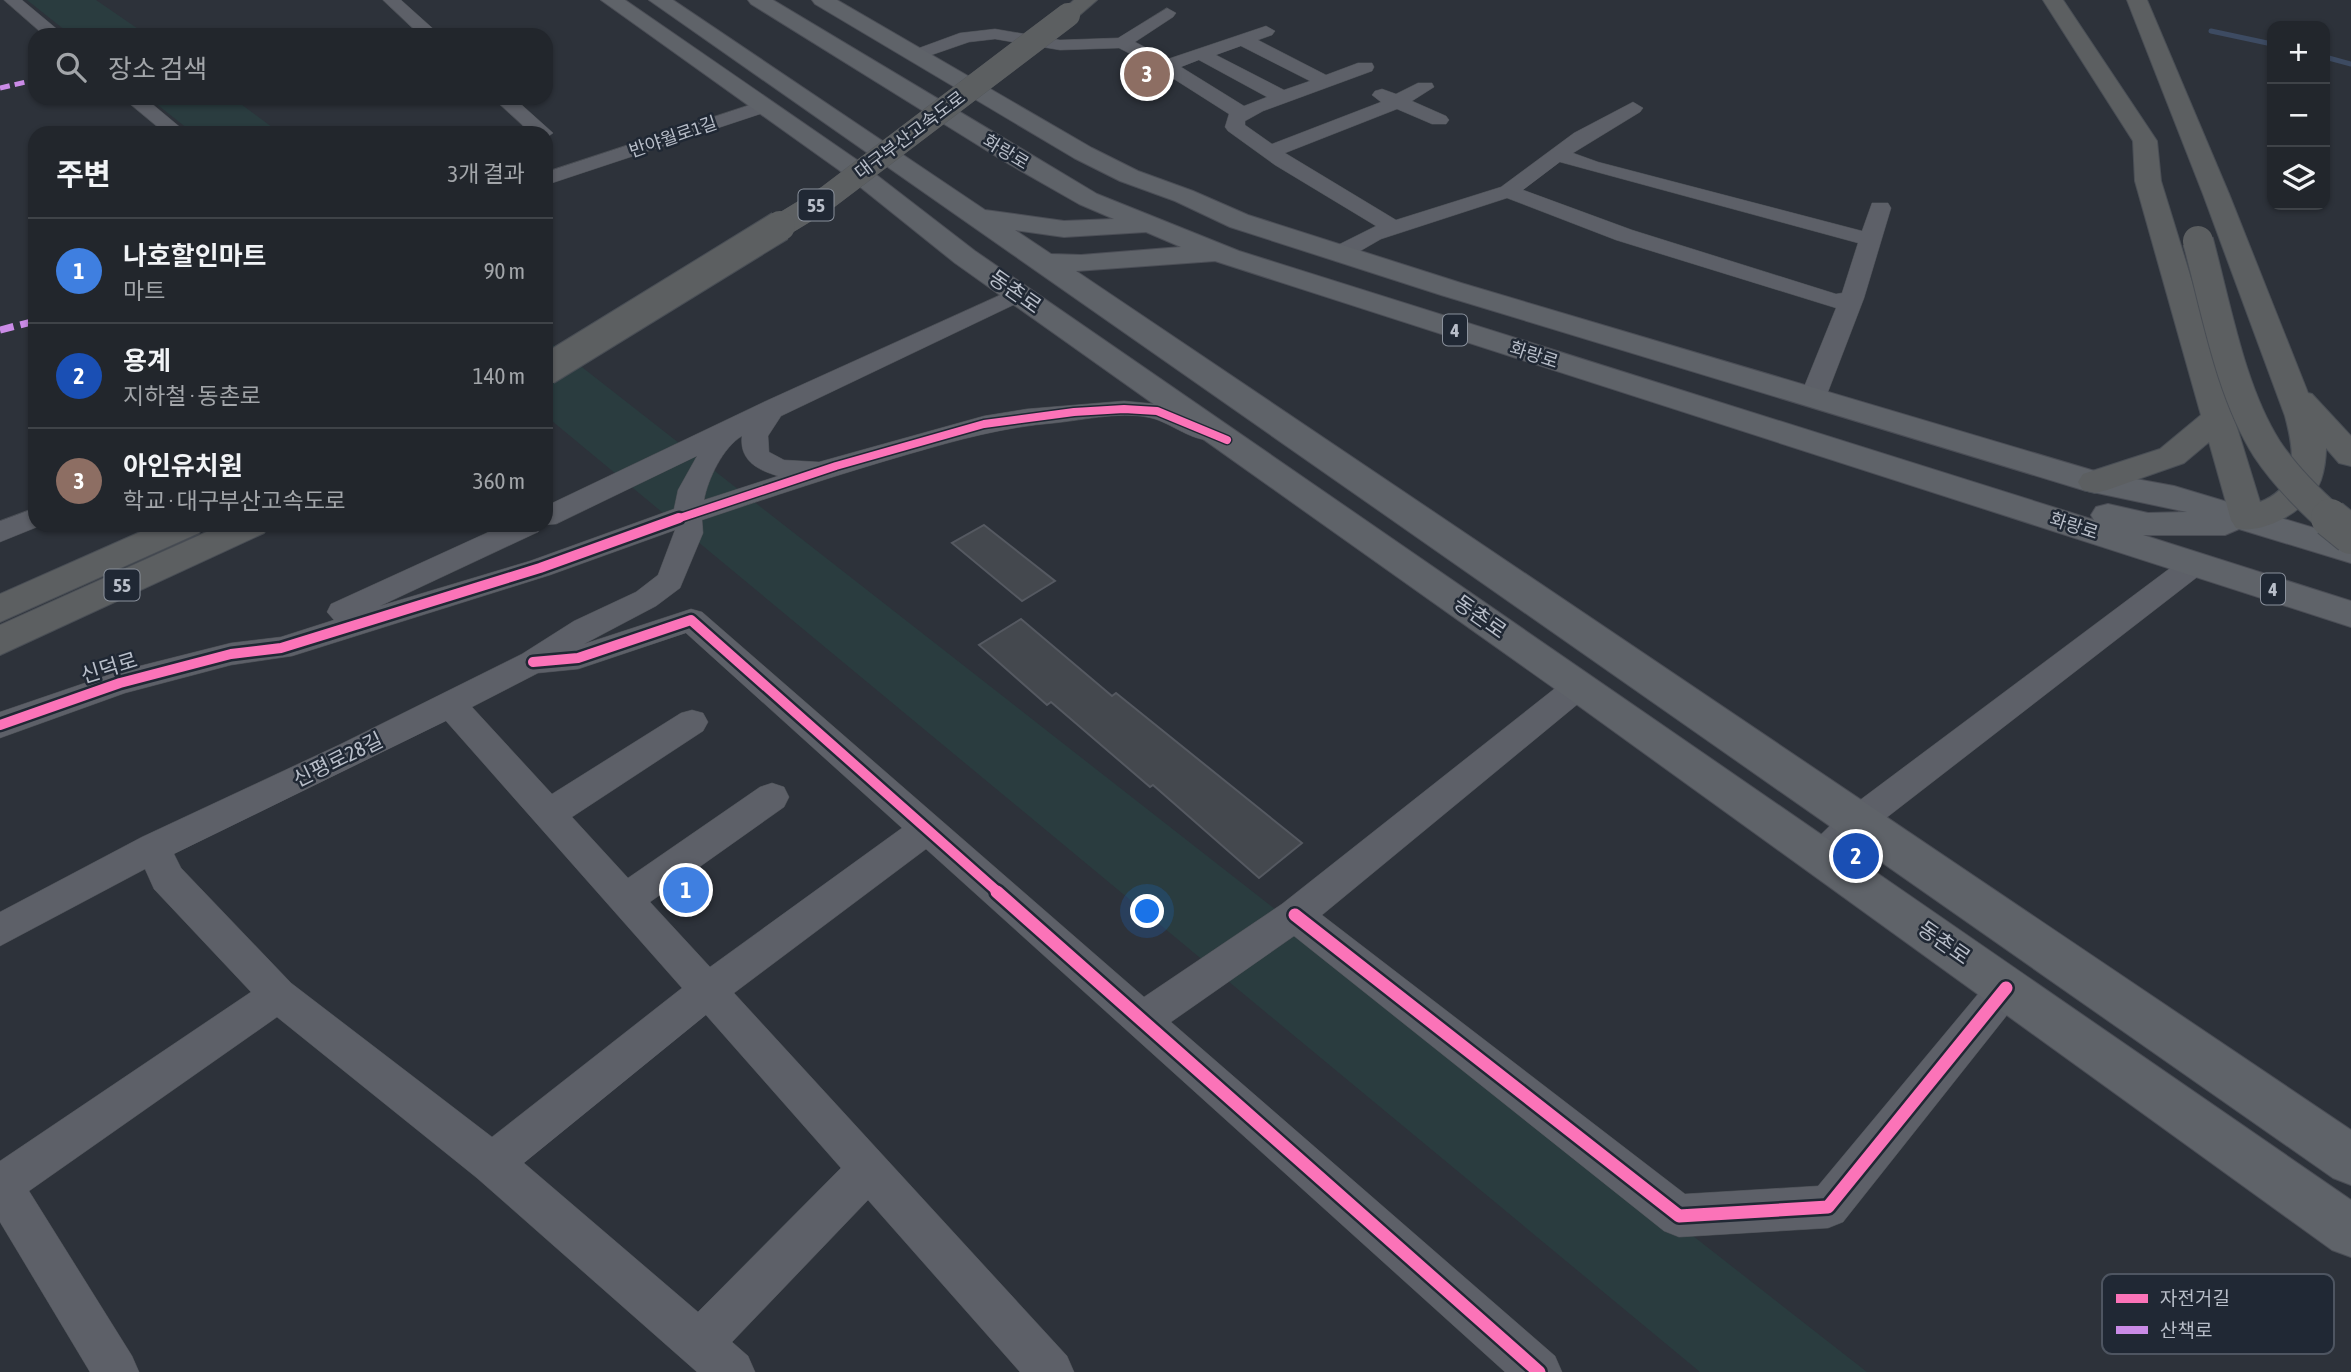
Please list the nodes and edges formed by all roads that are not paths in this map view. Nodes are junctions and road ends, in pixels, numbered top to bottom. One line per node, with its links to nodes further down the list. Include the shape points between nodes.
1 (12, 0): 11 (street)
2 (391, 0): 12 (street)
3 (611, 0): 26 (main road, 동촌로)
4 (659, 0): 41 (main road)
5 (758, 0): 44 (main road, 화랑로 / 4, via 1011,155)
6 (822, 0): 17 (main road, 화랑로)
7 (2053, 0): 32 (highway)
8 (2137, 0): 34 (highway)
9 (1065, 5): 55 (highway, 대구부산고속도로 / 55, via 787,202); 56 (highway, 대구부산고속도로 / 55, bridge, via 828,197)
10 (1167, 13): 15 (street)
11 (46, 28)
12 (423, 28)
13 (1266, 31): 14 (street)
14 (1242, 39): 16 (street); 20 (street)
15 (1122, 43): 17 (street, via 1060,45 995,34 966,37); 18 (street)
16 (1201, 54): 18 (street); 22 (street)
17 (917, 55): 42 (main road, 화랑로, via 1083,153)
18 (1166, 66): 28 (street)
19 (1365, 67): 20 (street)
20 (1332, 78): 22 (street); 23 (street)
21 (1425, 86): 23 (street)
22 (1282, 97): 28 (street)
23 (1396, 102): 29 (street); 35 (street)
24 (142, 105): 30 (street)
25 (511, 105): 31 (street)
26 (765, 106): 37 (street, 반야월로1길); 47 (main road, 동촌로, via 848,164)
27 (1633, 108): 36 (street)
28 (1243, 114): 35 (street, via 1236,118 1235,127)
29 (1439, 120)
30 (168, 126)
31 (535, 126)
32 (2145, 141): 43 (highway); 60 (highway, via 2148,181)
33 (553, 142): 37 (street)
34 (2197, 151): 43 (highway); 57 (highway)
35 (1270, 152): 45 (street)
36 (1558, 154): 39 (street); 46 (street)
37 (582, 167): 38 (street, 반야월로1길)
38 (553, 177)
39 (1508, 191): 45 (street); 53 (street, via 1624,235 1798,290 1835,301)
40 (1880, 208): 46 (street)
41 (971, 216): 44 (main road, via 1064,229); 51 (main road)
42 (1240, 221): 44 (main road); 48 (main road, 화랑로)
43 (2188, 222): 77 (highway, bridge, via 2259,434 2297,487)
44 (1150, 226): 49 (main road, 화랑로 / 4)
45 (1393, 227): 48 (street)
46 (1871, 240): 53 (street)
47 (945, 243): 51 (main road); 52 (main road, 동촌로)
48 (1340, 253): 58 (main road, 화랑로)
49 (1229, 257): 50 (main road); 62 (main road, 화랑로 / 4)
50 (1115, 261): 51 (main road); 54 (main road, via 1100,273 1099,280)
51 (1050, 269): 52 (main road); 54 (main road)
52 (1018, 294): 59 (street); 63 (main road, 동촌로)
53 (1852, 298): 58 (street)
54 (1122, 318): 91 (main road)
55 (553, 342)
56 (553, 366)
57 (2291, 389): 65 (highway); 71 (highway, via 2310,450 2304,481 2282,506)
58 (1813, 397): 64 (main road, 화랑로)
59 (776, 406): 61 (street); 66 (street, via 758,429 754,441 757,454 781,469)
60 (2218, 417): 67 (highway, via 2172,456); 71 (highway)
61 (748, 420): 68 (street); 69 (street, via 726,434 711,454 692,490)
62 (1750, 423): 64 (main road, via 1783,415); 79 (main road, 화랑로 / 4)
63 (1227, 440): 66 (street, via 1157,411 1074,412 984,424); 85 (main road, 동촌로)
64 (1949, 452): 67 (main road, 화랑로); 72 (main road, via 2098,513 2148,525)
65 (2351, 456)
66 (836, 466): 69 (street)
67 (2095, 482): 71 (main road, 화랑로, via 2174,497); 72 (main road)
68 (553, 514)
69 (687, 515): 83 (street, via 540,568 281,648); 84 (street, 신평로28길, via 689,533 670,581)
70 (28, 520): 73 (street)
71 (2248, 520): 72 (main road); 78 (main road, 화랑로); 81 (main road, via 2267,558 2305,591)
72 (2171, 525): 79 (main road, via 2197,552)
73 (0, 532)
74 (171, 532): 80 (highway, 55)
75 (238, 532): 82 (highway, 55)
76 (513, 532): 83 (street, via 348,610 276,633)
77 (2351, 535)
78 (2351, 551)
79 (2195, 564): 81 (main road, 화랑로 / 4); 91 (street)
80 (0, 609)
81 (2346, 612)
82 (0, 641)
83 (231, 654): 88 (street, 신덕로, via 120,683)
84 (533, 662): 86 (street, 신평로28길); 92 (street, via 578,658 691,620)
85 (1579, 686): 94 (main road, 동촌로); 96 (street)
86 (449, 703): 90 (street); 93 (street, 신평로28길)
87 (692, 722): 90 (street)
88 (0, 724)
89 (772, 797): 95 (street)
90 (549, 814): 95 (street)
91 (1856, 822): 94 (street); 102 (main road)
92 (926, 830): 99 (street); 101 (street)
93 (154, 847): 97 (street, 신평로28길); 100 (street, via 167,878)
94 (1821, 856): 98 (main road, 동촌로)
95 (626, 899): 99 (street)
96 (1295, 915): 98 (street, via 1679,1216 1828,1207); 101 (street)
97 (0, 930)
98 (2006, 988): 106 (main road, 동촌로)
99 (708, 990): 103 (street); 104 (street)
100 (278, 995): 103 (street); 105 (street)
101 (1142, 1020): 111 (street)
102 (2351, 1160)
103 (492, 1163): 107 (street)
104 (869, 1169): 107 (street); 110 (street)
105 (1, 1184): 108 (street)
106 (2351, 1231)
107 (699, 1343): 109 (street)
108 (116, 1372)
109 (732, 1372)
110 (1051, 1372)
111 (1539, 1372)

